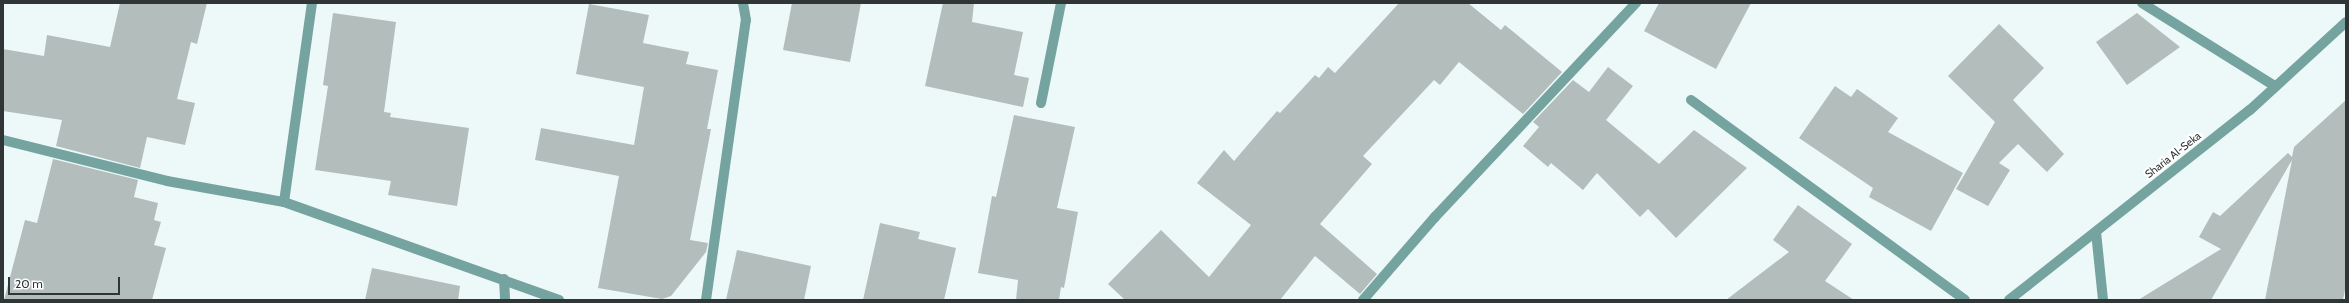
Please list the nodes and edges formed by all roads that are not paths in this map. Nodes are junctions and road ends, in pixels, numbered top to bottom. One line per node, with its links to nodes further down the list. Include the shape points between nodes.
1 (312, 3): 11 (street)
2 (743, 3): 16 (street, via 746,20)
3 (1062, 3): 9 (street)
4 (1636, 3): 17 (street, via 1435,217)
5 (2142, 3): 7 (street)
6 (2346, 22): 7 (street, Sharia Al-Seka)
7 (2275, 86): 12 (street, Sharia Al-Seka, via 2250,110)
8 (1691, 100): 18 (street)
9 (1041, 103)
10 (3, 140): 11 (street, via 167,181)
11 (284, 202): 13 (street)
12 (2096, 232): 19 (street, Sharia Al-Seka); 20 (street)
13 (504, 279): 14 (street); 15 (street)
14 (505, 300)
15 (559, 300)
16 (706, 300)
17 (1363, 300)
18 (1966, 300)
19 (2009, 300)
20 (2103, 300)

